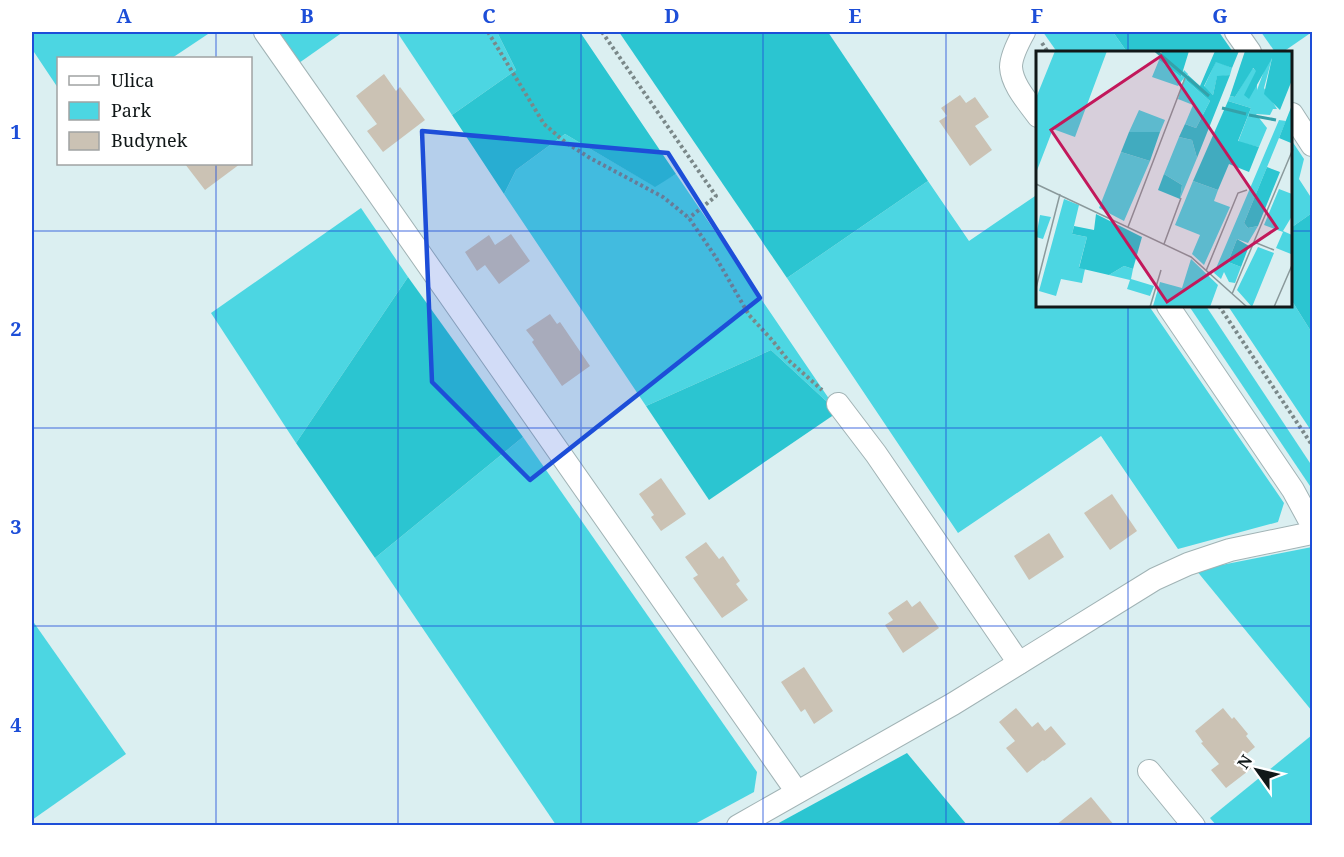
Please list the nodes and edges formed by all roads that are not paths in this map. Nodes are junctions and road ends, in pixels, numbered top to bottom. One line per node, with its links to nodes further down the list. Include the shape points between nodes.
1 (265, 32): 14 (street)
2 (1024, 32): 5 (street, via 1011,66 1015,84)
3 (1236, 32): 4 (street)
4 (1249, 51)
5 (1036, 111)
6 (1293, 116): 7 (street)
7 (1312, 145)
8 (1169, 308): 10 (street, via 1293,490)
9 (838, 405): 12 (street)
10 (1312, 525)
11 (1312, 533): 12 (street, via 1230,550 1188,564 1155,579)
12 (1019, 663): 14 (street)
13 (1149, 771): 16 (street)
14 (797, 792): 15 (street)
15 (738, 825)
16 (1194, 825)

